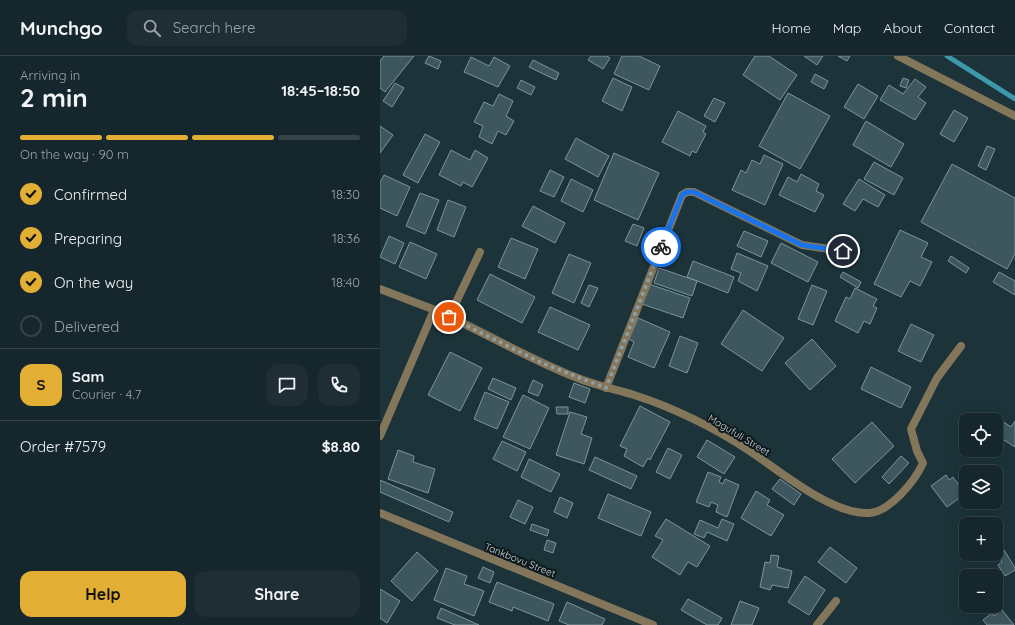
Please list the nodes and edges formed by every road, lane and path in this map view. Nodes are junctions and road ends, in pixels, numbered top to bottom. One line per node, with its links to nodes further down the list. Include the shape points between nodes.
1 (898, 56): 2 (street)
2 (1015, 116)
3 (843, 251): 9 (street, via 802,245 694,192 687,192 682,195)
4 (480, 252): 7 (street)
5 (380, 289): 6 (street, Magufuli Street)
6 (434, 310): 7 (street, Magufuli Street); 10 (street)
7 (449, 317): 9 (street, Magufuli Street, via 542,363)
8 (961, 346): 9 (street, Magufuli Street, via 937,378 911,428 923,463 918,473 908,487 892,501 878,511 868,513 851,511 814,494 716,431 635,395)
9 (606, 388)
10 (380, 436)
11 (380, 513): 13 (street, Tankbovu Street)
12 (836, 602): 14 (street)
13 (653, 625)
14 (817, 625)

